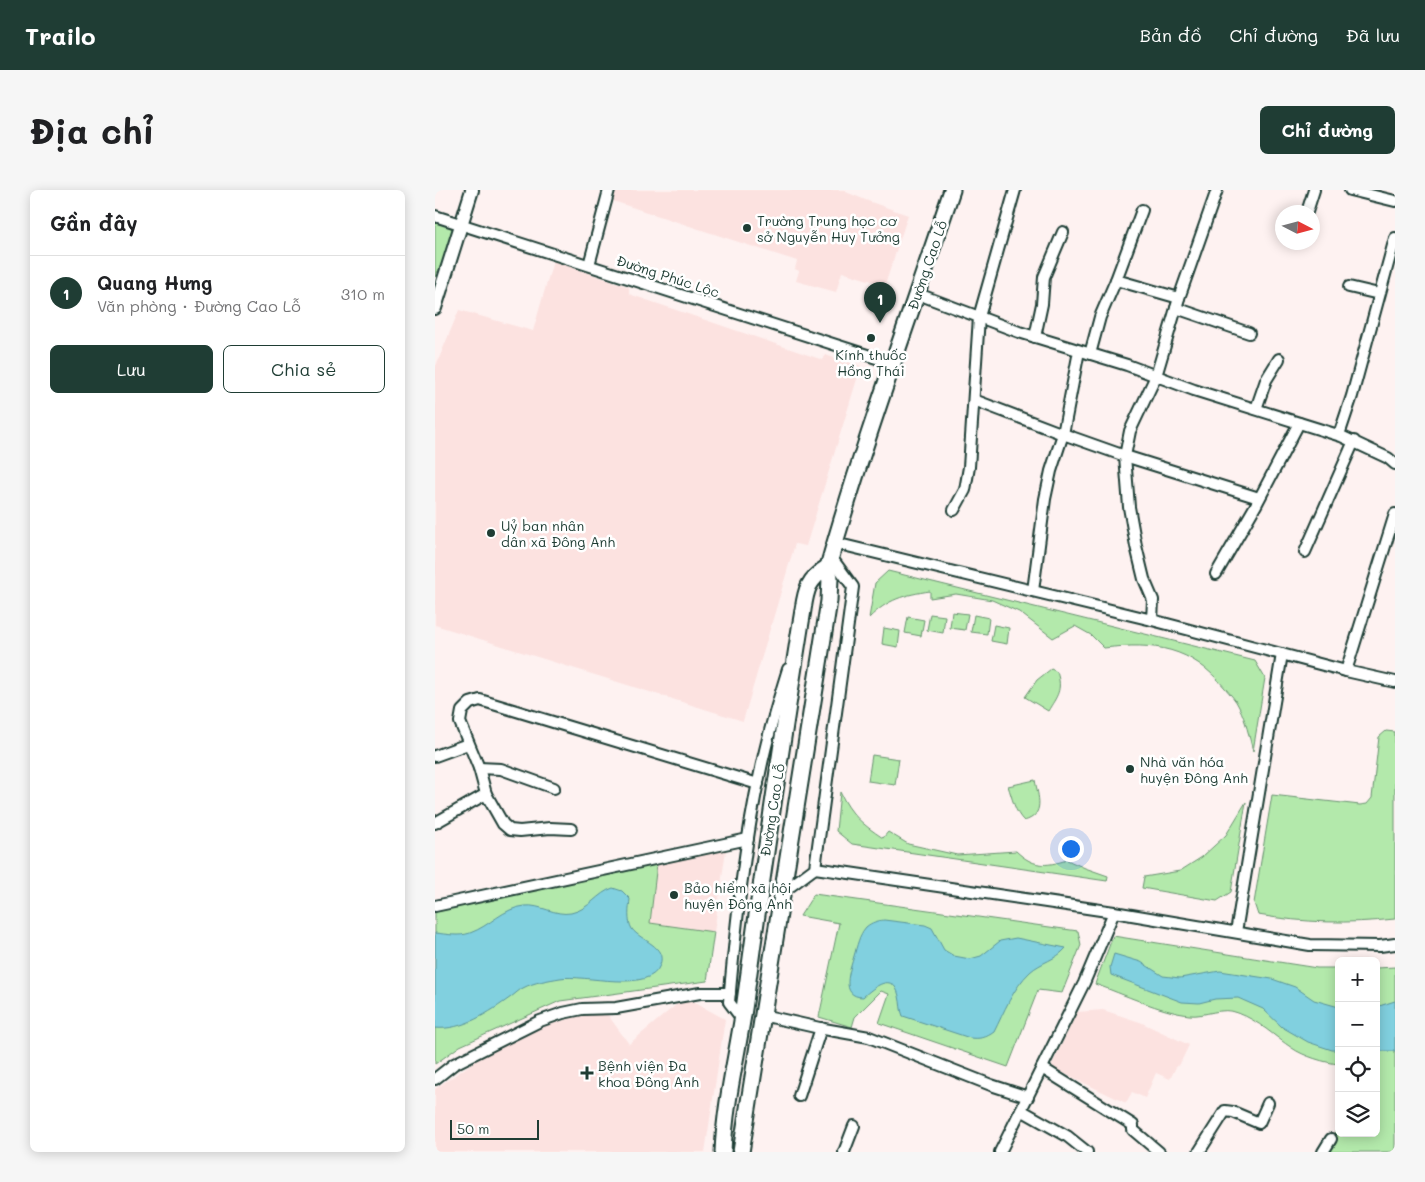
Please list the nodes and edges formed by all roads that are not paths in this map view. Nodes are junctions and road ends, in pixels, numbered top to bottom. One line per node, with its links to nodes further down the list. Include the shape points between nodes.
1 (472, 190): 12 (street)
2 (609, 190): 15 (street)
3 (952, 190): 18 (main road, Đường Cao Lỗ)
4 (1015, 190): 22 (street)
5 (1217, 190): 20 (street)
6 (1314, 190): 9 (street)
7 (1350, 190): 8 (street)
8 (1395, 201)
9 (1309, 205)
10 (1142, 210): 16 (street)
11 (435, 216): 12 (street, Đường Phúc Lộc)
12 (461, 224): 15 (street, Đường Phúc Lộc); 21 (street)
13 (1063, 232): 24 (street, via 1045,277)
14 (1395, 238): 19 (street)
15 (589, 265): 28 (street, Đường Phúc Lộc)
16 (1117, 280): 20 (street); 26 (street, via 1100,317)
17 (1349, 287): 19 (street)
18 (918, 294): 22 (street); 28 (main road, Đường Cao Lỗ)
19 (1379, 294): 34 (street)
20 (1178, 303): 23 (street); 29 (street)
21 (435, 308)
22 (979, 317): 24 (street); 30 (street)
23 (1249, 333)
24 (1035, 337): 25 (street)
25 (1079, 350): 26 (street); 33 (street)
26 (1090, 354): 29 (street)
27 (1279, 359): 31 (street, via 1266,380)
28 (892, 363): 42 (main road, Đường Cao Lỗ)
29 (1156, 376): 31 (street); 36 (street, via 1130,431)
30 (974, 400): 33 (street); 39 (street, via 965,490)
31 (1256, 409): 32 (street)
32 (1299, 422): 34 (street); 38 (street)
33 (1063, 434): 36 (street); 44 (street, via 1045,499)
34 (1339, 435): 35 (street)
35 (1354, 441): 37 (street); 41 (street)
36 (1125, 456): 38 (street); 45 (street, via 1129,507 1142,571 1153,600)
37 (1395, 464)
38 (1259, 498): 43 (street)
39 (953, 510)
40 (1395, 514): 48 (street)
41 (1305, 552)
42 (831, 556): 44 (street); 46 (main road, Đường Cao Lỗ, via 807,587); 59 (street, via 853,587); 60 (main road, Đường Cao Lỗ, via 829,601)
43 (1216, 574)
44 (1033, 591): 45 (street)
45 (1152, 620): 47 (street)
46 (801, 622): 53 (street); 62 (main road, Đường Cao Lỗ)
47 (1283, 654): 48 (street); 65 (street)
48 (1346, 671): 49 (street)
49 (1395, 682)
50 (469, 744): 51 (street); 52 (street); 53 (street, via 460,722 462,711 470,703 480,700)
51 (435, 756)
52 (479, 768): 54 (street, via 501,769); 55 (street)
53 (758, 784): 58 (street)
54 (554, 788)
55 (486, 794): 56 (street); 57 (street, via 510,830)
56 (435, 822)
57 (571, 829)
58 (748, 839): 61 (street); 63 (street)
59 (815, 868): 60 (street); 64 (street)
60 (783, 891): 68 (main road, Đường Cao Lỗ)
61 (740, 903): 62 (street); 67 (street)
62 (758, 905): 69 (main road, Đường Cao Lỗ)
63 (435, 906)
64 (1114, 912): 65 (street); 71 (street, via 1084,983)
65 (1236, 932): 66 (street, via 1310,945)
66 (1395, 944)
67 (730, 993): 69 (street, via 729,1002); 72 (street, via 700,992 616,1008 563,1012 454,1064)
68 (762, 1015): 70 (street); 80 (main road, Đường Cao Lỗ)
69 (742, 1019): 79 (main road, Đường Cao Lỗ)
70 (821, 1028): 73 (street); 74 (street, via 869,1037)
71 (1042, 1068): 74 (street); 84 (street, via 1133,1126 1133,1130)
72 (435, 1079)
73 (799, 1096)
74 (1028, 1097): 76 (street)
75 (1268, 1103): 85 (street, via 1259,1123 1225,1111)
76 (1021, 1110): 82 (street); 83 (street, via 1067,1136)
77 (855, 1126): 81 (street)
78 (1331, 1139): 86 (street)
79 (723, 1152)
80 (741, 1152)
81 (844, 1152)
82 (999, 1152)
83 (1087, 1152)
84 (1159, 1152)
85 (1199, 1152)
86 (1323, 1152)

